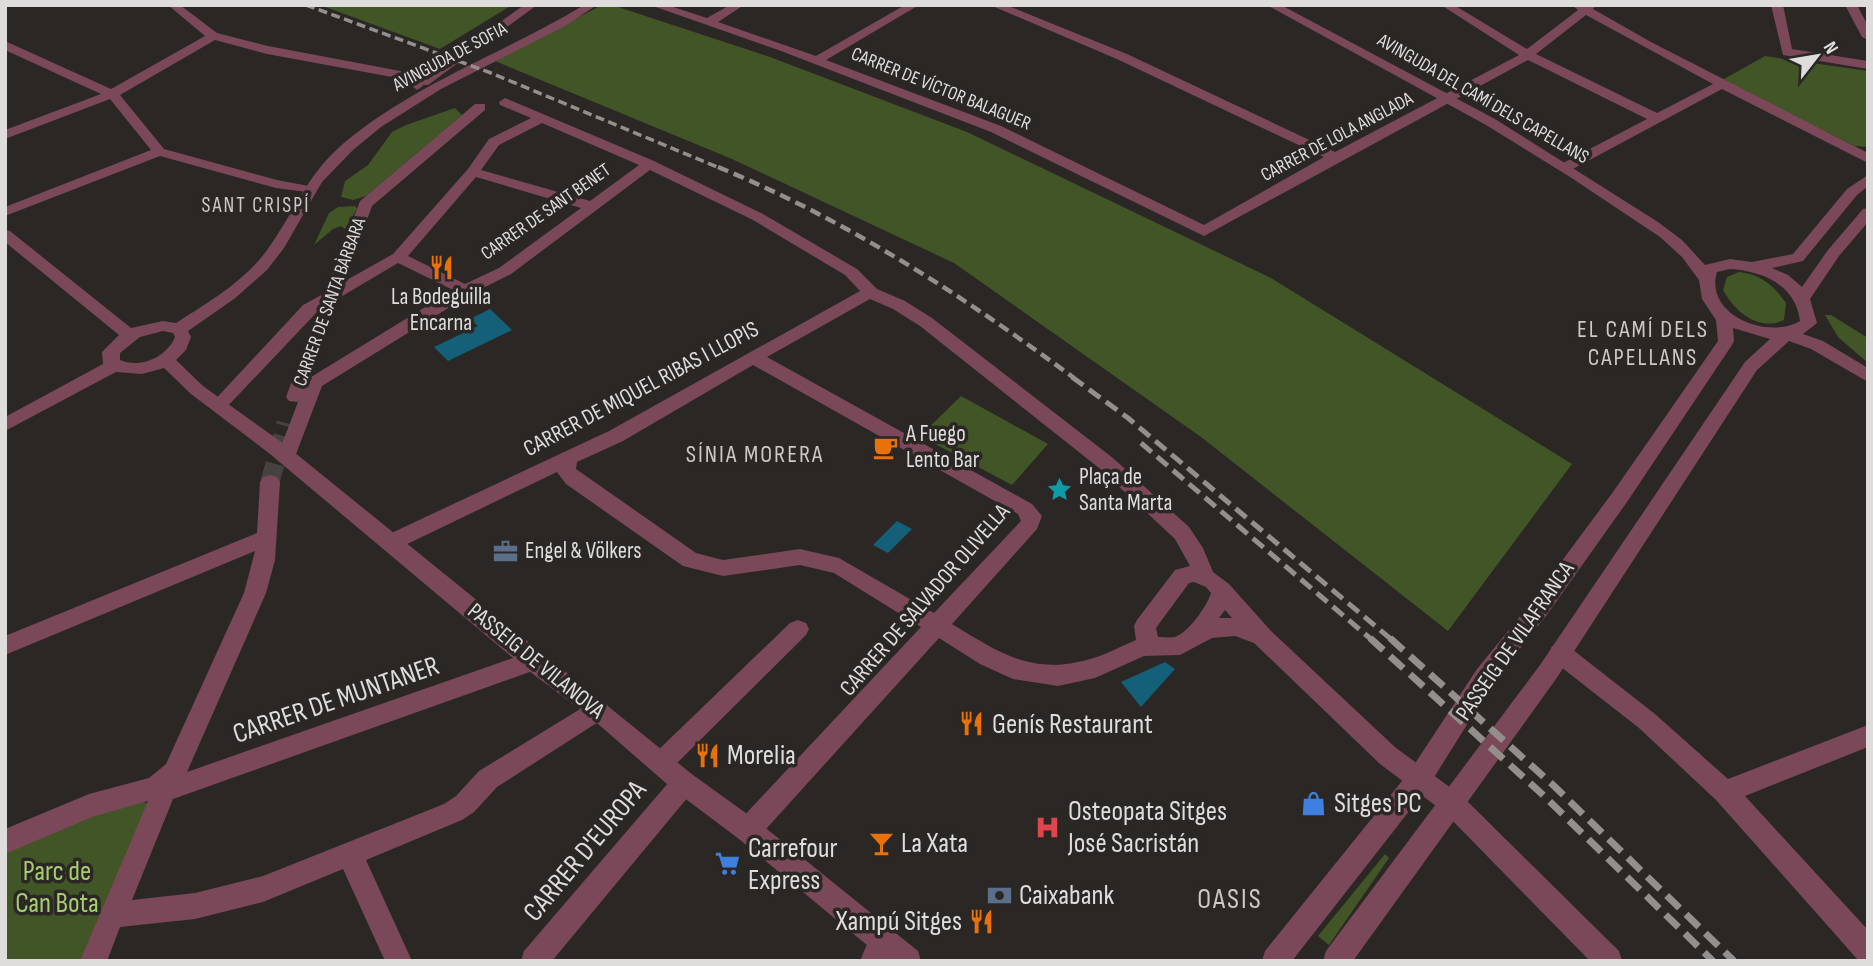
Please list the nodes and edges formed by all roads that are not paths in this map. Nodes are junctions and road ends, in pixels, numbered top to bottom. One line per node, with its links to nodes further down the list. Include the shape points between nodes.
1 (173, 5): 14 (street)
2 (532, 5): 21 (street, AVINGUDA DE SOFIA)
3 (592, 5): 28 (street, AVINGUDA DE SOFIA, via 415,97)
4 (655, 5): 13 (street, CARRER DE VÍCTOR BALAGUER)
5 (739, 5): 13 (street)
6 (914, 5): 18 (street)
7 (995, 5): 32 (street, via 1123,57)
8 (1272, 5): 23 (street, AVINGUDA DEL CAMÍ DELS CAPELLANS)
9 (1446, 5): 17 (street)
10 (1776, 5): 19 (street, via 1787,52)
11 (1851, 5): 15 (street)
12 (1584, 7): 17 (street, CARRER DE LOLA ANGLADA); 20 (street)
13 (709, 22): 18 (street, CARRER DE VÍCTOR BALAGUER)
14 (213, 36): 21 (street, via 407,76); 22 (street)
15 (1868, 37)
16 (5, 45): 22 (street)
17 (1528, 55): 23 (street, CARRER DE LOLA ANGLADA); 27 (street)
18 (817, 60): 41 (street, CARRER DE VÍCTOR BALAGUER, via 996,129)
19 (1868, 65)
20 (1722, 84): 27 (street); 31 (street)
21 (417, 86): 28 (street, AVINGUDA DE SOFIA)
22 (113, 94): 29 (street); 30 (street)
23 (1449, 99): 32 (street, CARRER DE LOLA ANGLADA); 34 (street, AVINGUDA DEL CAMÍ DELS CAPELLANS)
24 (505, 102): 26 (street)
25 (480, 107): 63 (street, CARRER DE SANTA BÀRBARA, via 365,204)
26 (543, 117): 33 (street); 35 (street, via 494,142)
27 (1656, 118): 34 (street)
28 (368, 131): 37 (street, AVINGUDA DE SOFIA)
29 (5, 135)
30 (159, 152): 37 (street); 39 (street)
31 (1865, 156)
32 (1335, 158): 41 (street, CARRER DE LOLA ANGLADA)
33 (649, 164): 38 (street, CARRER DE SANT BENET); 50 (street, via 758,217 851,272)
34 (1566, 167): 43 (street, AVINGUDA DEL CAMÍ DELS CAPELLANS)
35 (472, 172): 38 (street); 44 (street)
36 (1868, 179): 46 (street, via 1852,191 1798,258)
37 (309, 190): 54 (street, AVINGUDA DE SOFIA, via 269,258 243,283)
38 (591, 206): 48 (street, CARRER DE SANT BENET, via 505,271)
39 (5, 212)
40 (1868, 212): 51 (street)
41 (1204, 231)
42 (5, 233): 55 (street)
43 (1668, 237): 45 (street, AVINGUDA DEL CAMÍ DELS CAPELLANS); 47 (street, AVINGUDA DEL CAMÍ DELS CAPELLANS, via 1692,257)
44 (398, 257): 48 (street); 49 (street)
45 (1730, 264): 46 (street, AVINGUDA DEL CAMÍ DELS CAPELLANS); 47 (street, via 1710,269)
46 (1753, 267): 51 (street, AVINGUDA DEL CAMÍ DELS CAPELLANS, via 1781,278)
47 (1704, 277): 52 (street, AVINGUDA DEL CAMÍ DELS CAPELLANS)
48 (465, 290): 65 (street, CARRER DE SANT BENET, via 314,383)
49 (340, 292): 62 (street, via 310,309)
50 (871, 293): 58 (street, CARRER DE MIQUEL RIBAS I LLOPIS); 70 (street, via 926,322 1106,463 1182,533)
51 (1803, 298): 53 (street)
52 (1717, 310): 56 (street, via 1763,335); 83 (street, PASSEIG DE VILAFRANCA, via 1724,320 1726,341 1620,497 1485,676)
53 (1809, 315): 56 (street, PASSEIG DE VILAFRANCA, via 1810,323); 59 (street)
54 (179, 329): 55 (street, via 152,327); 57 (street, via 183,342)
55 (129, 335): 60 (street, via 111,352)
56 (1787, 335): 59 (street); 78 (street, PASSEIG DE VILAFRANCA, via 1751,366)
57 (165, 359): 60 (street, via 137,369); 62 (street, PASSEIG DE VILANOVA)
58 (751, 359): 66 (street, CARRER DE MIQUEL RIBAS I LLOPIS); 72 (street, CARRER DE SALVADOR OLIVELLA, via 1032,516 1030,524)
59 (1853, 365): 61 (street)
60 (114, 366): 64 (street)
61 (1868, 376)
62 (219, 405): 65 (street, PASSEIG DE VILANOVA)
63 (286, 423)
64 (5, 425)
65 (286, 457): 69 (street, PASSEIG DE VILANOVA)
66 (569, 458): 69 (street, CARRER DE MIQUEL RIBAS I LLOPIS); 72 (street, via 566,470 572,479 690,560 723,568 800,557 820,560 858,576)
67 (270, 482): 68 (street)
68 (268, 537): 76 (street); 85 (street, via 255,593 175,772)
69 (392, 542): 79 (street, PASSEIG DE VILANOVA)
70 (1204, 575): 71 (street); 77 (street, via 1182,576 1158,605 1145,626)
71 (1222, 590): 74 (street, via 1219,602); 75 (street)
72 (938, 626): 77 (street, via 1005,665 1040,676 1077,673); 88 (street, CARRER DE SALVADOR OLIVELLA)
73 (798, 629): 82 (street)
74 (1196, 634): 75 (street, via 1231,625); 77 (street, via 1180,646)
75 (1263, 638): 83 (street, via 1388,756)
76 (5, 646)
77 (1152, 646)
78 (1560, 653): 86 (street, via 1647,721); 87 (street, PASSEIG DE VILAFRANCA)
79 (533, 661): 80 (street, PASSEIG DE VILANOVA); 85 (street, CARRER DE MUNTANER, via 174,788)
80 (598, 710): 82 (street, PASSEIG DE VILANOVA); 90 (street, via 488,779 453,812)
81 (1868, 736): 86 (street)
82 (661, 763): 84 (street, PASSEIG DE VILANOVA)
83 (1419, 779): 87 (street); 98 (street, PASSEIG DE VILAFRANCA)
84 (684, 783): 88 (street, PASSEIG DE VILANOVA); 96 (street, CARRER D'EUROPA)
85 (157, 786): 89 (street, CARRER DE MUNTANER); 91 (street, via 162,796)
86 (1725, 792): 92 (street)
87 (1453, 804): 99 (street, PASSEIG DE VILAFRANCA); 100 (street)
88 (748, 830): 93 (street, PASSEIG DE VILANOVA)
89 (5, 842)
90 (352, 853): 91 (street, via 263,889 195,906); 95 (street)
91 (112, 915): 94 (street)
92 (1868, 950)
93 (878, 951): 97 (street, PASSEIG DE VILANOVA)
94 (93, 961)
95 (399, 961)
96 (534, 961)
97 (908, 961)
98 (1275, 961)
99 (1336, 961)
100 (1609, 961)

